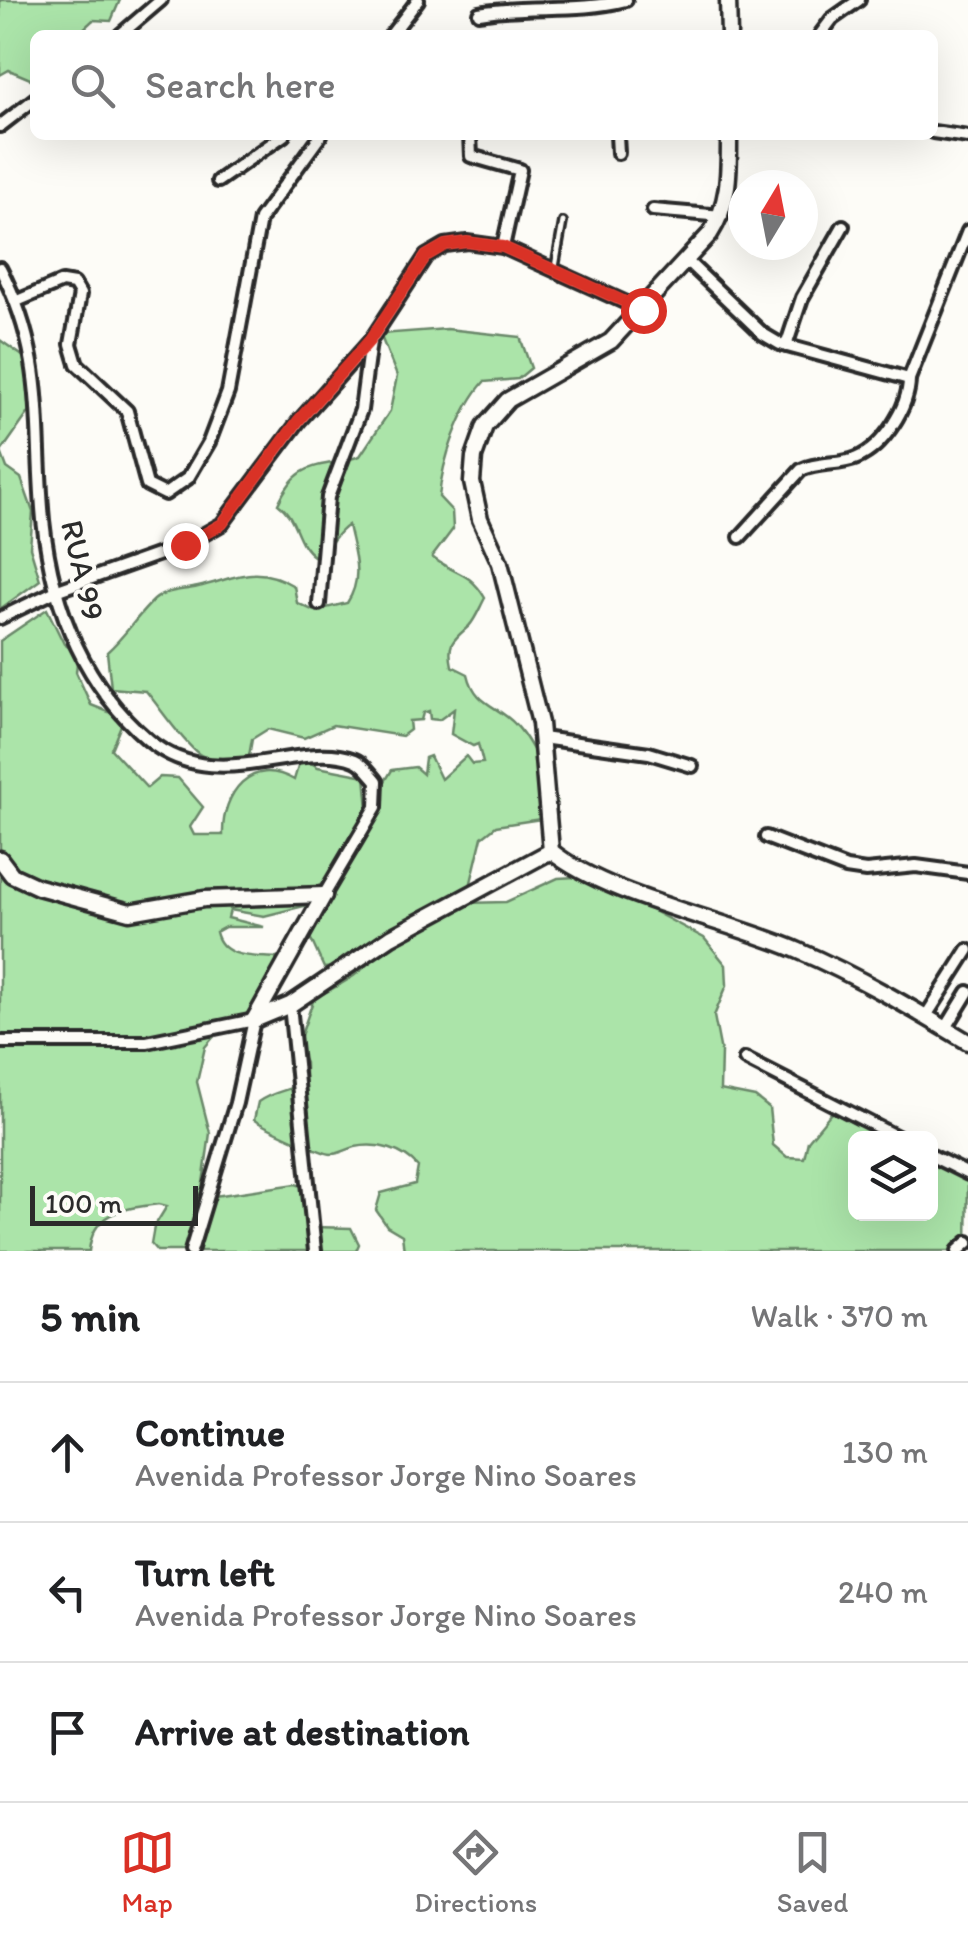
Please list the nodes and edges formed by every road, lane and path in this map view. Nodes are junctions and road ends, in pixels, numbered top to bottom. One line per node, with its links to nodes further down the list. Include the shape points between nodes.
1 (161, 0): 7 (street)
2 (418, 0): 8 (street)
3 (626, 0): 6 (street, via 593,9 517,6)
4 (859, 0): 10 (street)
5 (729, 2): 9 (street)
6 (478, 13)
7 (126, 30)
8 (395, 30)
9 (729, 30)
10 (824, 30)
11 (30, 103): 12 (street)
12 (0, 126)
13 (938, 133): 14 (street)
14 (968, 137)
15 (277, 140): 21 (street)
16 (317, 140): 31 (street, via 260,219 228,392 188,478 165,494 148,486 126,411 76,364 71,344 80,294 74,284 62,282)
17 (470, 140): 27 (street, via 471,156 520,170)
18 (617, 140): 20 (street)
19 (729, 140): 23 (street)
20 (618, 152)
21 (218, 182)
22 (653, 210): 23 (street)
23 (722, 216): 28 (street)
24 (562, 222): 29 (lane)
25 (844, 226): 34 (street, via 802,298)
26 (968, 230): 35 (street)
27 (503, 247): 29 (street); 33 (street, via 467,242 426,256)
28 (686, 261): 32 (street); 34 (street, via 763,334)
29 (555, 267): 32 (street)
30 (0, 268): 31 (street, RUA 99)
31 (17, 301): 37 (street, RUA 99, via 32,348 43,521)
32 (643, 310): 40 (street, via 611,341 508,400 484,426 474,456 480,519 500,563)
33 (370, 340): 37 (street, via 298,421 222,524 185,545); 38 (street, via 360,410 328,497)
34 (786, 346): 35 (street)
35 (908, 380): 36 (street, via 905,406 862,455 801,470)
36 (740, 537)
37 (58, 590): 39 (street); 46 (street, RUA 99, via 65,624 96,686 152,744 206,764 244,767 328,756 357,760 377,780 376,807)
38 (318, 604)
39 (0, 618)
40 (542, 738): 41 (street); 43 (street)
41 (692, 766)
42 (766, 837): 45 (street, via 846,868)
43 (551, 851): 49 (street, via 391,937); 50 (street, via 606,883 800,950)
44 (0, 859): 46 (street, via 38,888 130,912 204,899)
45 (968, 873)
46 (324, 896): 51 (street)
47 (968, 950): 50 (street)
48 (968, 992): 52 (street)
49 (290, 1005): 51 (street); 61 (street)
50 (926, 1016): 52 (street)
51 (254, 1020): 53 (street, via 147,1042); 60 (street)
52 (946, 1028): 54 (street)
53 (0, 1042)
54 (968, 1042)
55 (745, 1059): 56 (street)
56 (885, 1131)
57 (938, 1159): 58 (street)
58 (968, 1174)
59 (968, 1242): 62 (street)
60 (190, 1251)
61 (314, 1251)
62 (958, 1251)

